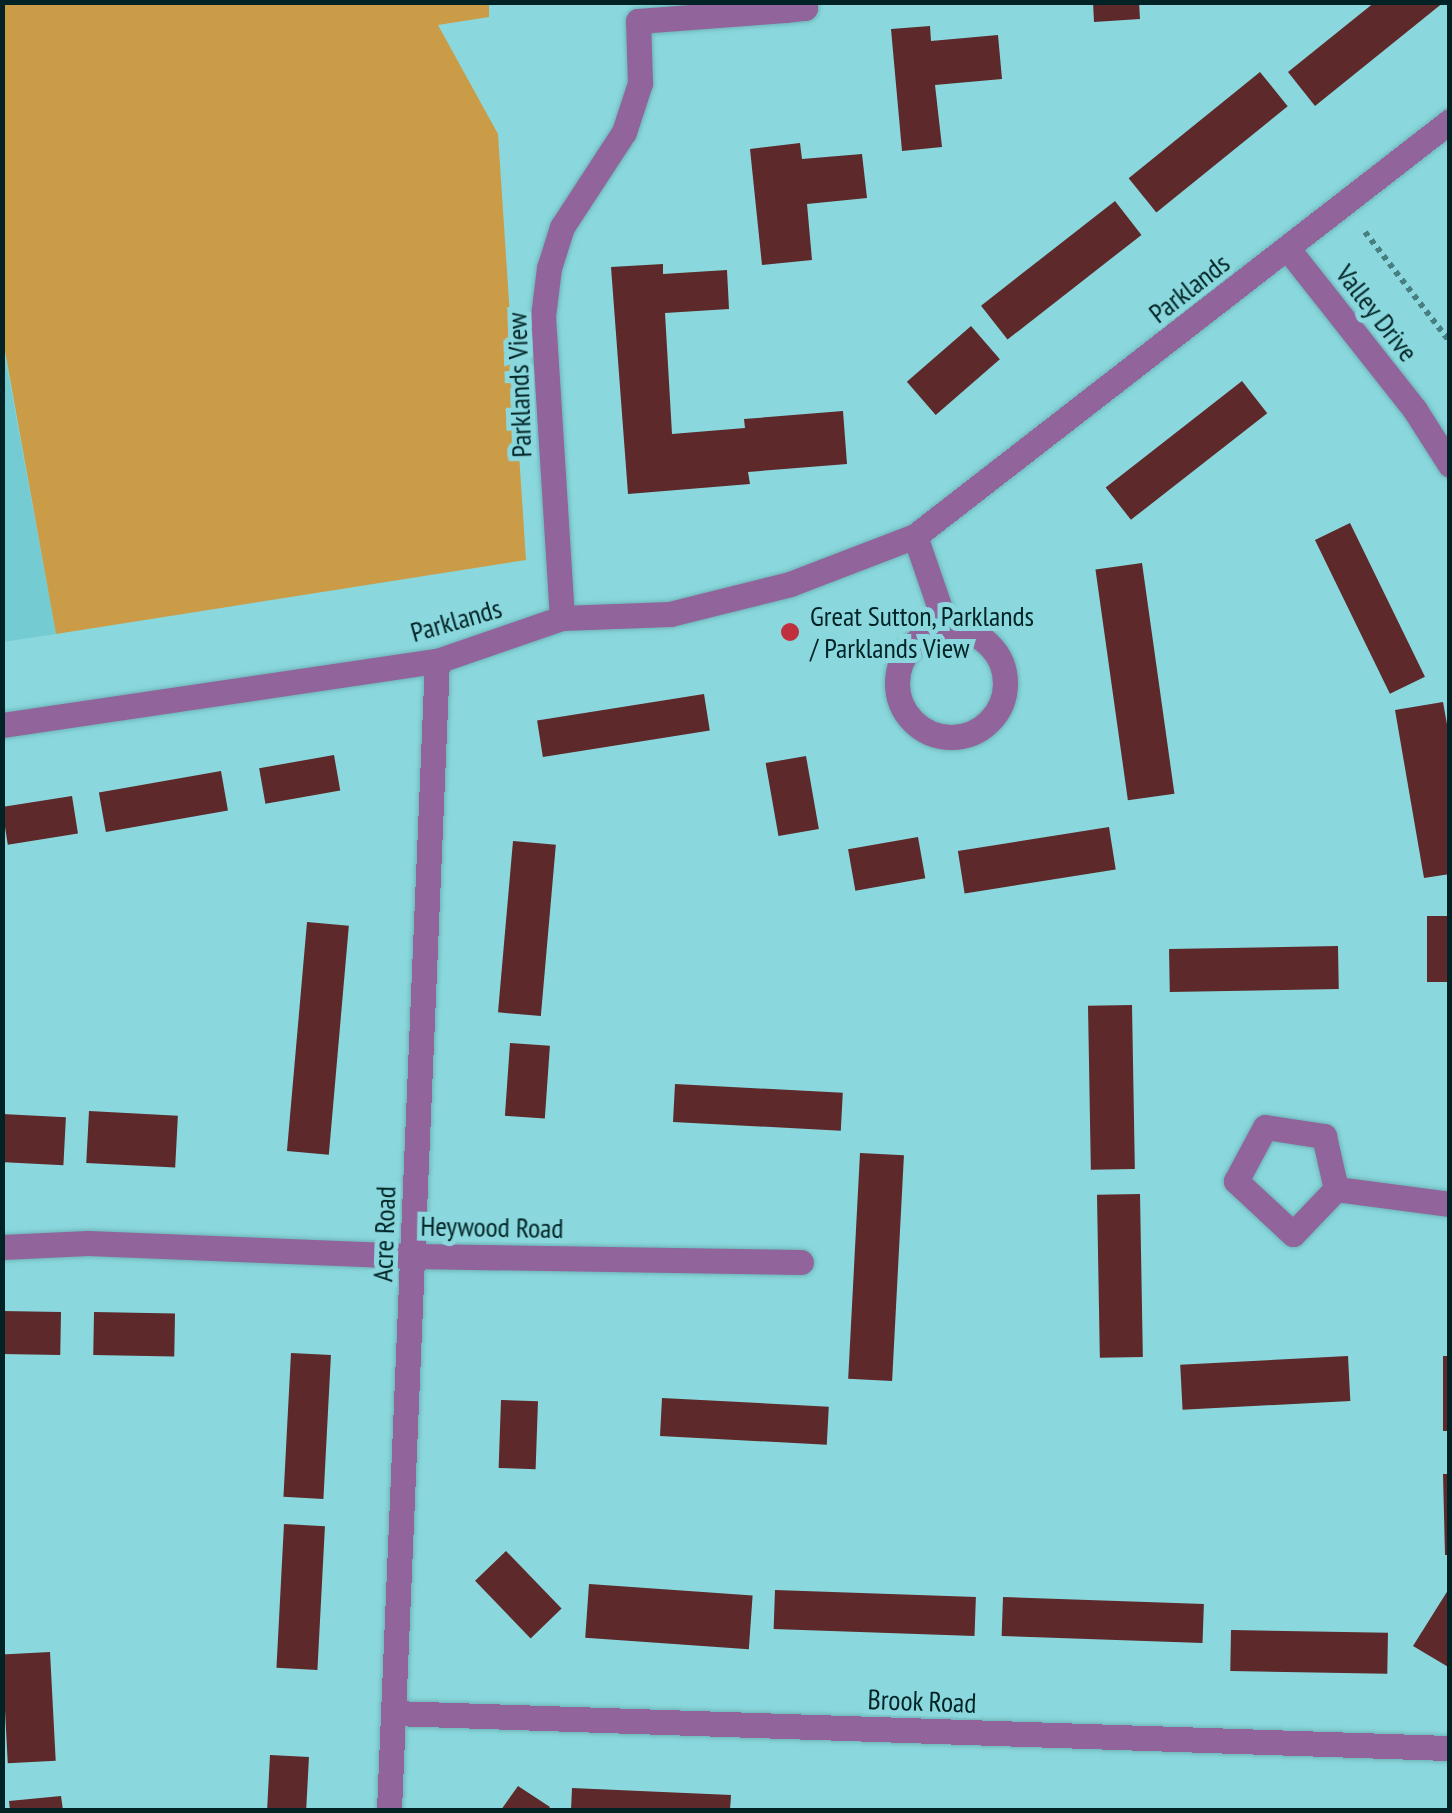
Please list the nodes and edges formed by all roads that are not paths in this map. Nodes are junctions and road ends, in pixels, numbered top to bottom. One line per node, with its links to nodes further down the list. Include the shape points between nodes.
1 (795, 6): 6 (street, Parklands View, via 638,22 640,83 624,132 562,227 543,316)
2 (1450, 122): 3 (street, Parklands)
3 (1288, 249): 4 (street, Valley Drive); 5 (street, Parklands)
4 (1450, 465)
5 (915, 536): 6 (street, Parklands, via 790,584 670,614); 7 (street)
6 (562, 618): 8 (street, Parklands)
7 (947, 628): 7 (street, via 909,648 897,687 916,724 956,737 993,718 1006,678 986,641)
8 (436, 661): 9 (street, Parklands); 13 (street, Acre Road)
9 (2, 725)
10 (1336, 1189): 10 (street, via 1292,1234 1236,1181 1266,1126 1324,1136); 11 (street)
11 (1450, 1204)
12 (2, 1247): 13 (street, Heywood Road)
13 (413, 1256): 14 (street, Heywood Road); 15 (street, Acre Road)
14 (802, 1262)
15 (393, 1713): 16 (street, Brook Road); 17 (street, Acre Road)
16 (1450, 1748)
17 (389, 1810)

